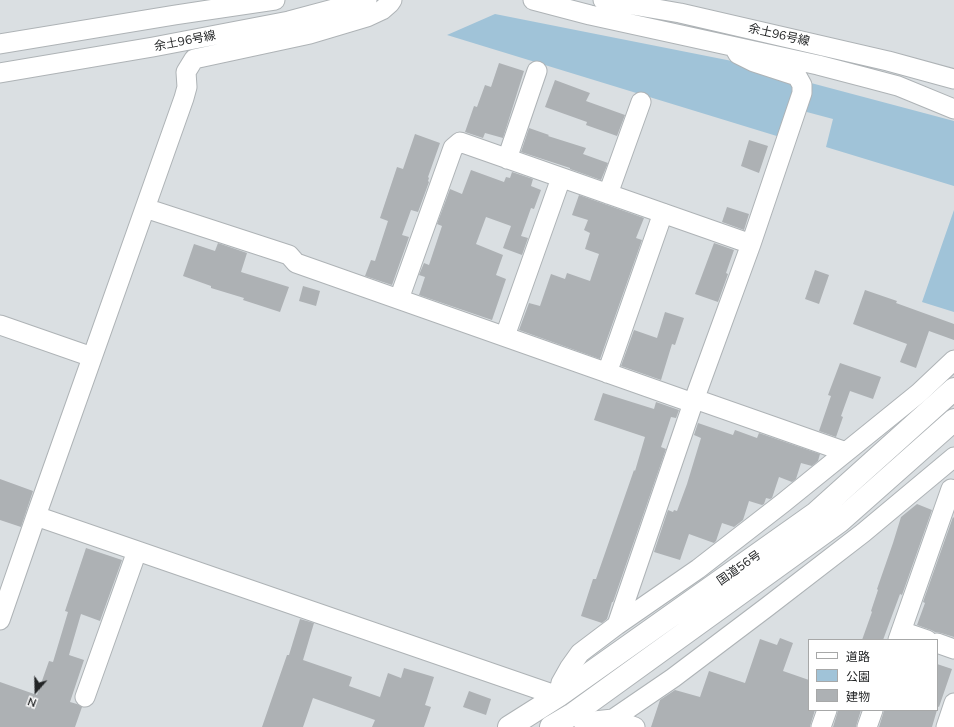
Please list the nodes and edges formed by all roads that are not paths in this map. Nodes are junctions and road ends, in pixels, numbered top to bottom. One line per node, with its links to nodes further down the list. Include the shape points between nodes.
1 (275, 0): 6 (street)
2 (368, 0): 9 (street, 余土96号線, via 288,21)
3 (392, 0): 16 (street, via 382,10 367,17 310,34 194,59 186,72 187,87 184,98)
4 (533, 0): 7 (street)
5 (603, 0): 10 (street, 余土96号線, via 688,14 881,59)
6 (0, 44)
7 (734, 47): 12 (street, via 898,86); 18 (street, via 738,54 754,62 797,76 802,85 802,93)
8 (537, 71): 13 (street)
9 (0, 73)
10 (954, 79)
11 (641, 102): 15 (street)
12 (954, 109)
13 (507, 159): 14 (street); 19 (street, via 460,142 453,148)
14 (561, 178): 15 (street); 21 (street)
15 (608, 194): 17 (street)
16 (145, 208): 19 (street, via 289,255 296,263); 22 (street)
17 (663, 213): 18 (street); 24 (street)
18 (751, 244): 26 (street)
19 (399, 299): 21 (street)
20 (0, 326): 22 (street)
21 (505, 336): 24 (street)
22 (92, 358): 32 (street)
23 (954, 360): 28 (street, via 919,393)
24 (607, 373): 26 (street)
25 (954, 389): 40 (highway, 国道56号, via 816,513)
26 (694, 401): 28 (street); 35 (street)
27 (954, 420): 46 (highway, 国道56号, via 840,521)
28 (846, 452): 35 (street, via 698,569)
29 (954, 457): 30 (street)
30 (927, 480): 31 (street); 45 (street, via 767,608)
31 (953, 489): 36 (street)
32 (36, 516): 33 (street); 34 (street)
33 (137, 551): 40 (street); 41 (street)
34 (0, 620)
35 (616, 625): 40 (street, via 580,653 561,683)
36 (900, 636): 37 (street)
37 (920, 639)
38 (938, 644): 39 (street)
39 (954, 650)
40 (558, 696): 47 (highway, 国道56号)
41 (85, 697)
42 (954, 703): 52 (street)
43 (827, 711): 50 (street)
44 (874, 711): 51 (street)
45 (613, 719): 46 (street); 49 (street)
46 (581, 721): 48 (highway, 国道56号)
47 (509, 727)
48 (551, 727)
49 (635, 727)
50 (821, 727)
51 (868, 727)
52 (946, 727)

